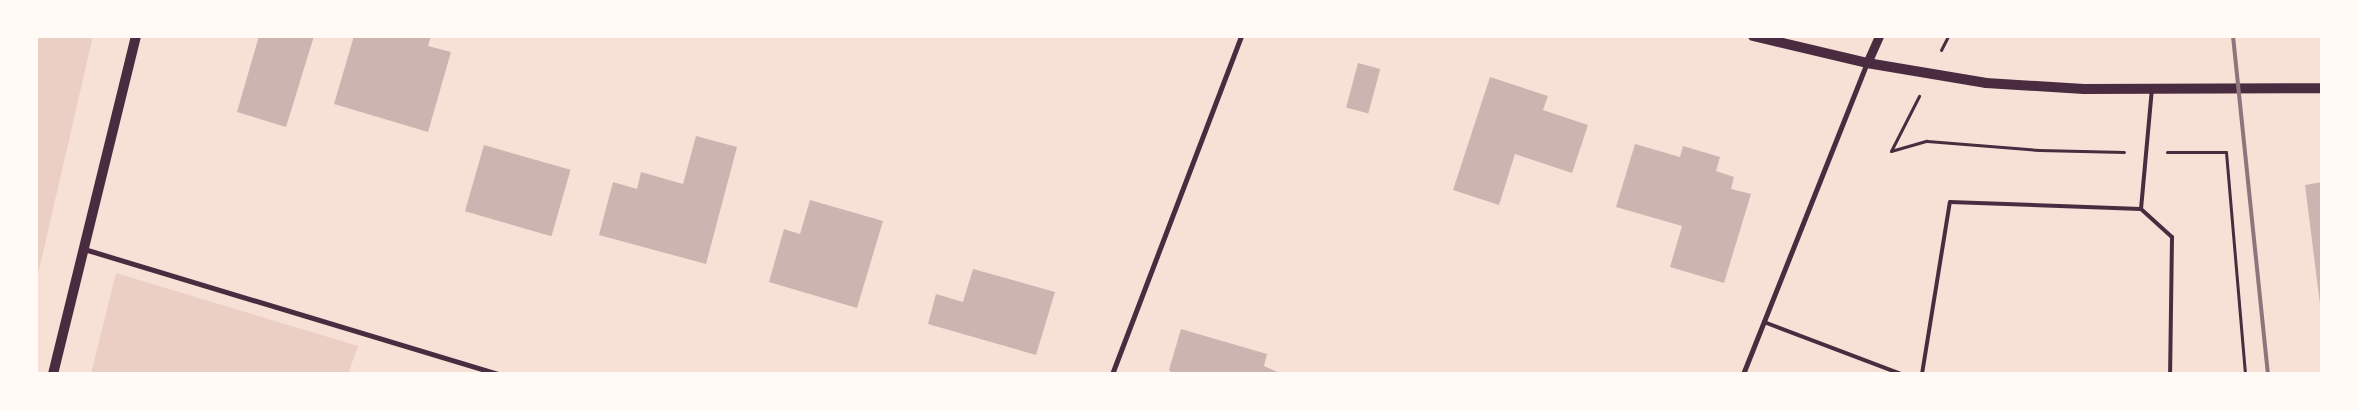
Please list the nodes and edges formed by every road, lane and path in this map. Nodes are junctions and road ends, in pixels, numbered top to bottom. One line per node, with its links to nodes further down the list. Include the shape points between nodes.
1 (136, 36): 9 (main road)
2 (1241, 36): 13 (street)
3 (1753, 36): 5 (main road)
4 (1879, 36): 5 (street)
5 (1867, 63): 7 (main road, via 1986,83); 10 (street)
6 (2322, 88): 7 (main road)
7 (2152, 89): 8 (lane)
8 (2142, 209): 16 (lane, via 1950,202); 17 (lane, via 2172,237)
9 (84, 249): 11 (main road); 12 (street)
10 (1764, 322): 14 (street); 15 (lane)
11 (53, 374)
12 (499, 374)
13 (1112, 374)
14 (1743, 374)
15 (1901, 374)
16 (1922, 374)
17 (2170, 374)

